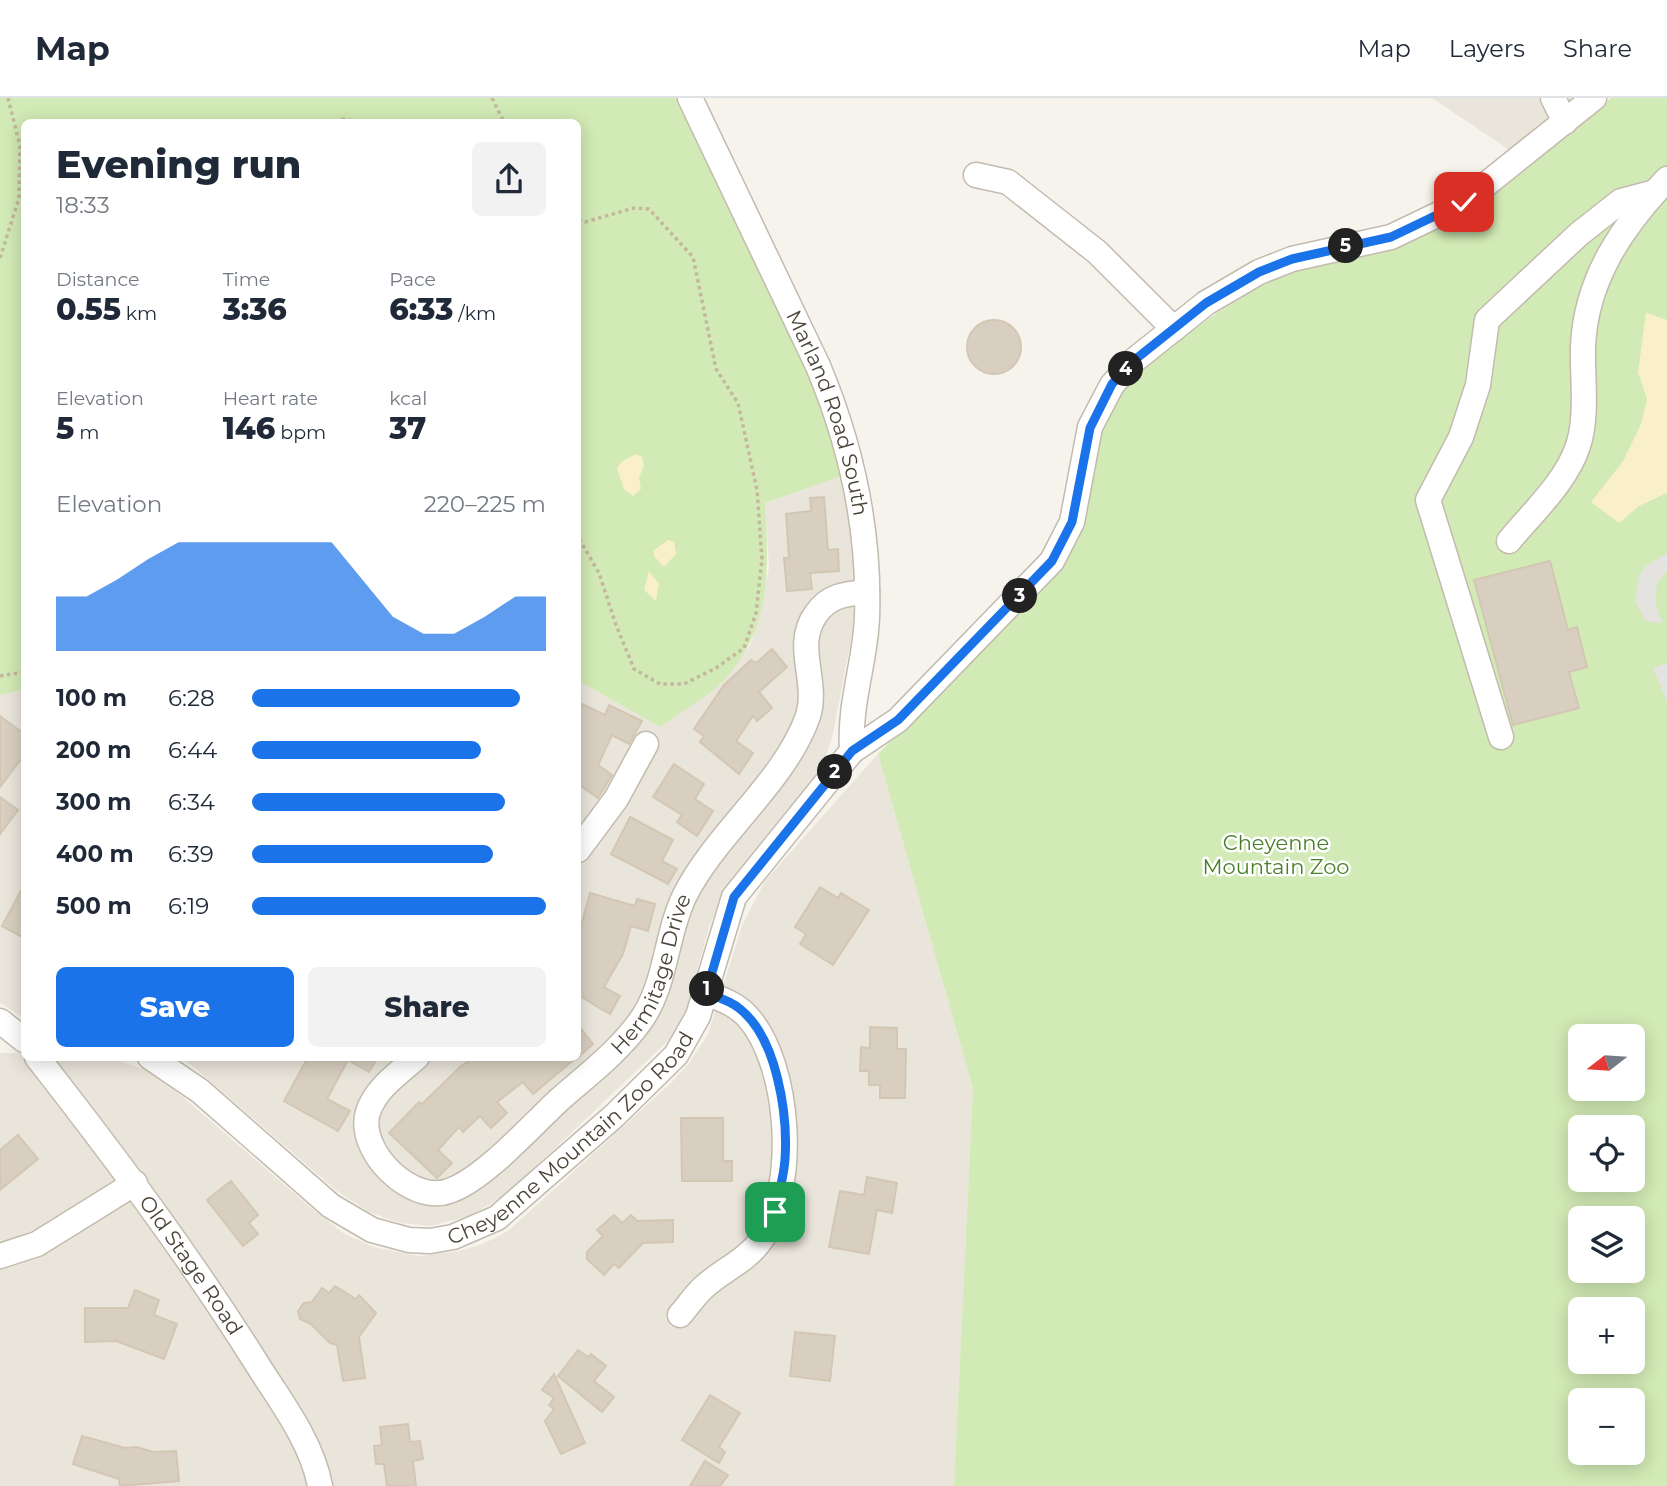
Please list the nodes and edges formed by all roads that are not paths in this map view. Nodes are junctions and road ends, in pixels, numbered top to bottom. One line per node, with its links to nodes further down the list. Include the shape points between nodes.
1 (690, 98): 9 (street, Marland Road South, via 836,408 856,493)
2 (1553, 98): 4 (street)
3 (1594, 98): 4 (street, Cheyenne Mountain Zoo Road)
4 (1565, 122): 7 (street, Cheyenne Mountain Zoo Road, via 1440,216 1391,237 1292,259 1259,272 1206,303)
5 (976, 175): 7 (street, via 1008,182 1097,252)
6 (1661, 185): 8 (street, via 1605,258 1591,299 1583,343 1578,444 1568,469); 10 (street, via 1621,201 1487,320 1478,384 1461,437 1428,500)
7 (1174, 329): 12 (street, Cheyenne Mountain Zoo Road, via 1112,384 1090,428 1072,522 1046,568 898,720)
8 (1509, 541)
9 (866, 592): 12 (street, Marland Road South, via 867,620 850,717); 19 (street, Hermitage Drive, via 838,595 825,603 807,630 804,649 812,686 807,718 755,801 695,877 656,990 638,1024 480,1173 447,1192 430,1193 403,1181 379,1159 366,1129 375,1097)
10 (1501, 737)
11 (646, 744): 13 (street, via 616,799)
12 (852, 751): 14 (street, Cheyenne Mountain Zoo Road, via 734,897)
13 (581, 846)
14 (706, 993): 18 (street, Cheyenne Mountain Zoo Road, via 690,1035 676,1055 520,1201 475,1229 430,1241 372,1230 331,1206); 22 (street, via 739,1007 762,1038 780,1095 785,1159 775,1212 758,1244 705,1286)
15 (0, 1021): 16 (street)
16 (17, 1036)
17 (40, 1061): 20 (street, Old Stage Road)
18 (160, 1061)
19 (413, 1061)
20 (135, 1183): 21 (street, via 37,1244); 23 (street, Old Stage Road, via 213,1294 287,1412 308,1448)
21 (0, 1256)
22 (680, 1315)
23 (320, 1486)

